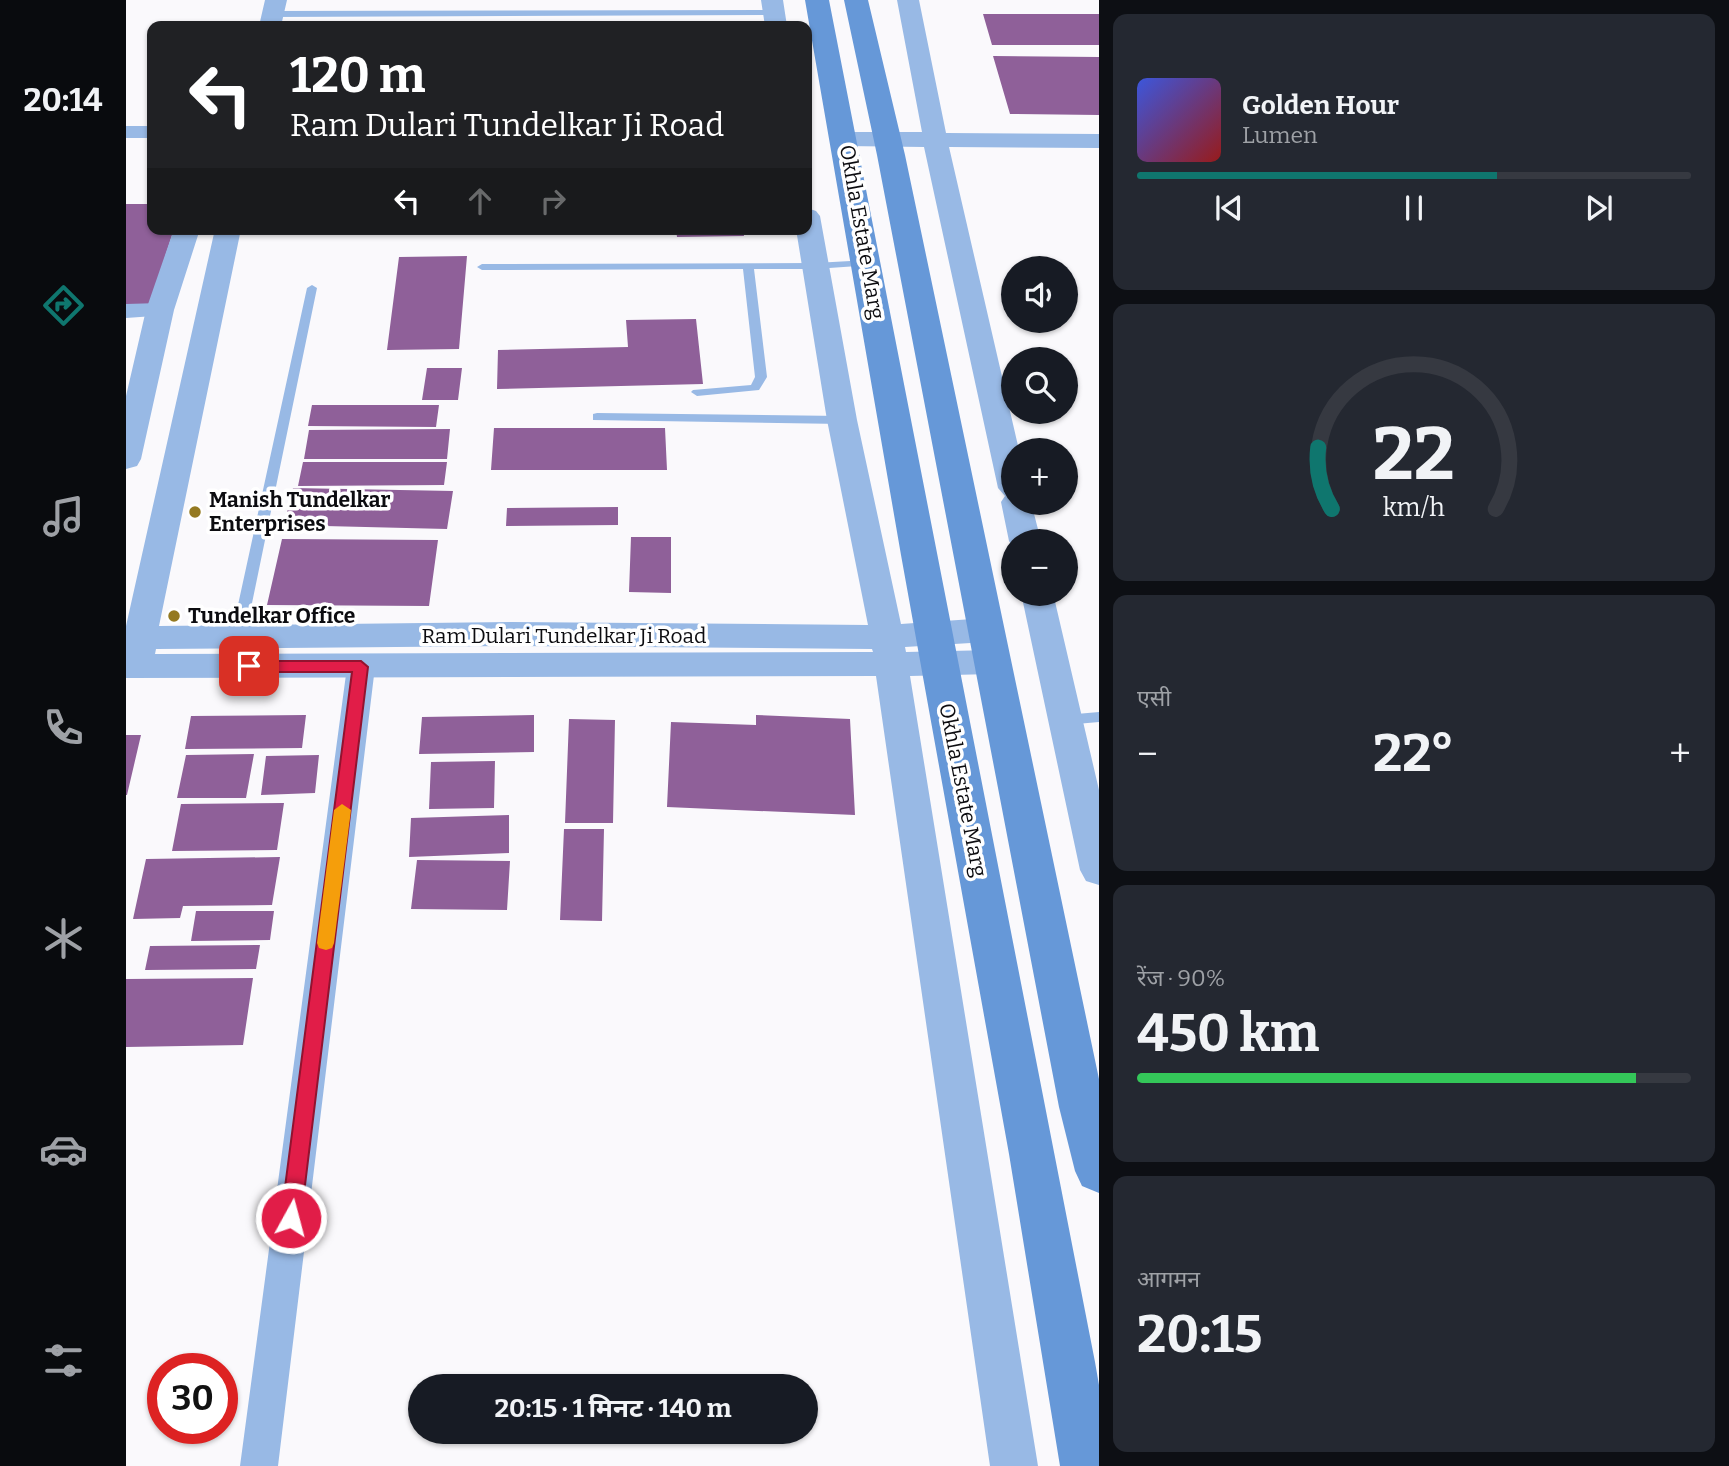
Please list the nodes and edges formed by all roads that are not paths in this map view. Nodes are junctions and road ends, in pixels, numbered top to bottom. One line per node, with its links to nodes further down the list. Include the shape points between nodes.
1 (817, 0): 8 (main road, Okhla Estate Marg)
2 (856, 0): 9 (main road, Okhla Estate Marg)
3 (908, 0): 11 (street)
4 (269, 10): 5 (lane)
5 (774, 13)
6 (126, 132): 7 (street)
7 (147, 132)
8 (845, 136): 9 (street); 16 (main road, Okhla Estate Marg)
9 (887, 137): 11 (street); 30 (main road, Okhla Estate Marg)
10 (1099, 141): 11 (street)
11 (937, 147): 12 (street); 26 (street)
12 (1099, 155)
13 (185, 235): 21 (street)
14 (227, 235): 33 (street)
15 (810, 235): 18 (street)
16 (868, 263): 18 (lane); 31 (main road, Okhla Estate Marg)
17 (748, 265): 18 (lane); 19 (lane); 23 (lane, via 761,377 755,388)
18 (815, 266): 25 (street)
19 (482, 267)
20 (312, 288): 29 (lane)
21 (160, 310): 22 (street); 27 (street)
22 (126, 311)
23 (697, 392)
24 (597, 417): 25 (lane)
25 (842, 420): 32 (street)
26 (1002, 438)
27 (126, 459)
28 (1042, 606): 35 (street)
29 (238, 637): 32 (street, Ram Dulari Tundelkar Ji Road, via 512,634); 33 (street, Ram Dulari Tundelkar Ji Road)
30 (990, 646): 31 (street, Ram Dulari Tundelkar Ji Road); 37 (main road, Okhla Estate Marg, via 1082,1107)
31 (936, 648): 32 (street, Ram Dulari Tundelkar Ji Road); 40 (main road, Okhla Estate Marg)
32 (889, 651): 34 (street, Ram Dulari Tundelkar Ji Road); 39 (street)
33 (132, 652): 34 (street, Ram Dulari Tundelkar Ji Road)
34 (361, 667): 38 (street)
35 (1082, 719): 36 (street)
36 (1099, 870)
37 (1099, 1171)
38 (259, 1466)
39 (1014, 1466)
40 (1087, 1466)

